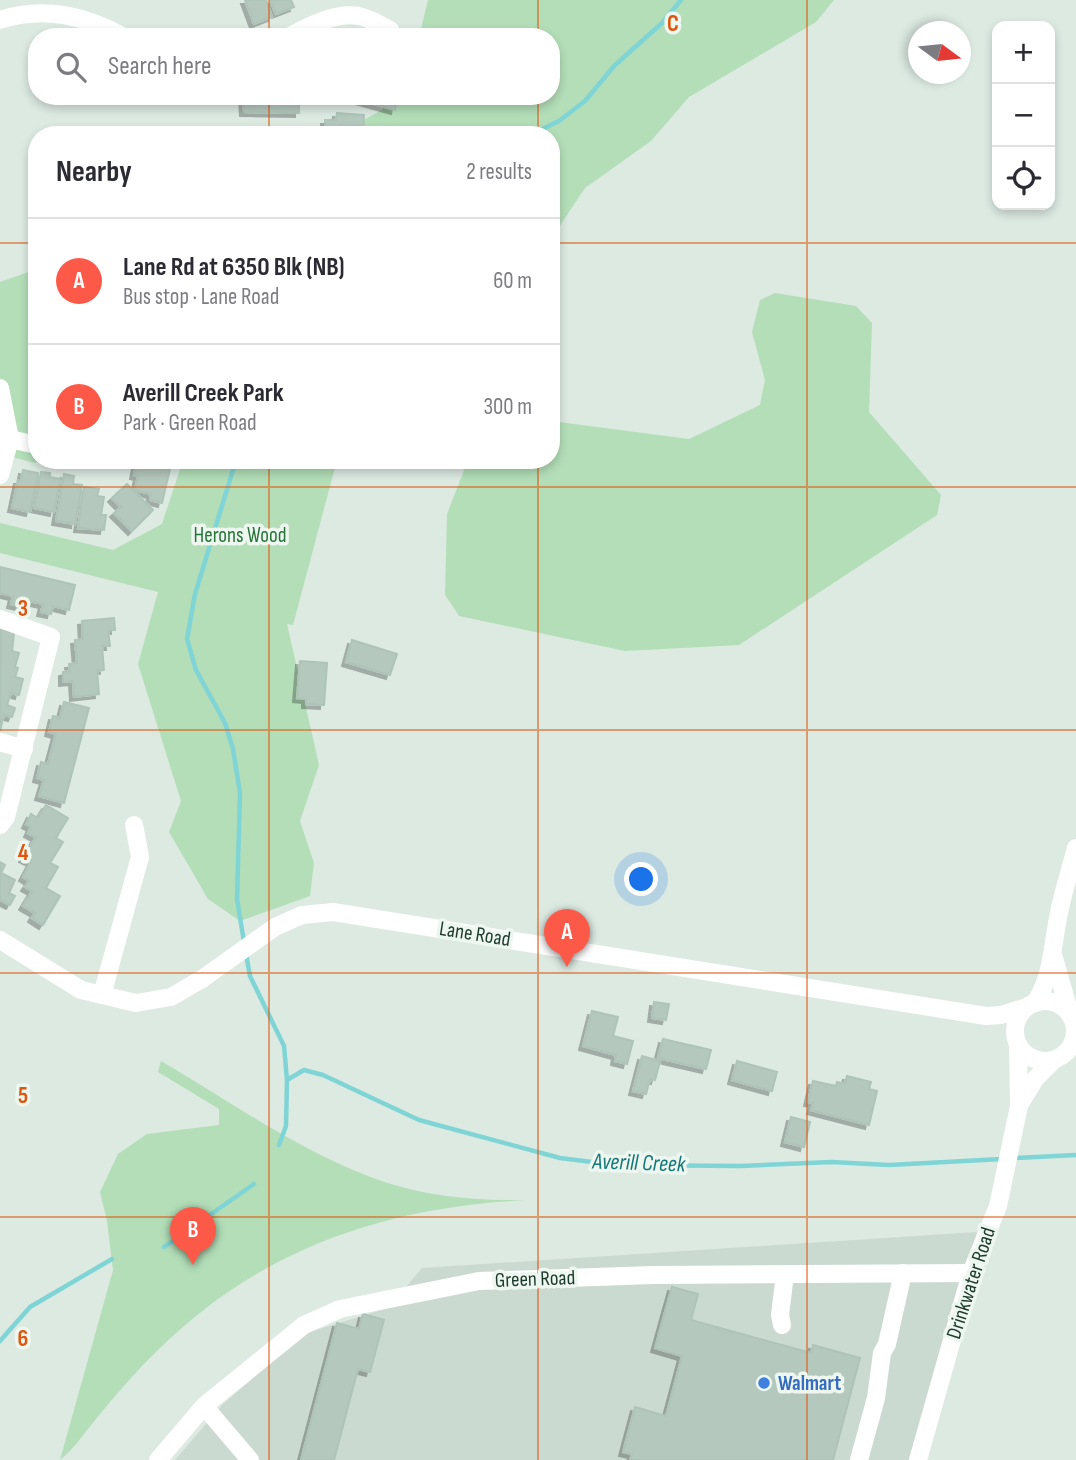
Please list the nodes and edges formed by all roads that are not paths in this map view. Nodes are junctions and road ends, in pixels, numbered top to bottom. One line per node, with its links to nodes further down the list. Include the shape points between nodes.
1 (0, 20): 2 (street, via 54,12 82,17)
2 (105, 28)
3 (307, 28): 4 (street, via 343,16 360,16)
4 (386, 28)
5 (0, 388): 6 (street)
6 (5, 438): 7 (street); 8 (street)
7 (28, 442)
8 (0, 475)
9 (0, 619): 11 (street, via 51,637)
10 (0, 742): 11 (street)
11 (24, 749): 12 (street)
12 (0, 825)
13 (134, 825): 17 (street, via 140,857)
14 (1076, 848): 16 (street)
15 (0, 940): 17 (street, Lane Road, via 81,990)
16 (1053, 955): 18 (street, via 1044,986); 19 (street)
17 (102, 995): 20 (street, Lane Road, via 136,1003 171,997 275,927 302,915 333,912)
18 (1031, 1005): 19 (street, via 1054,1003); 20 (street, Lane Road); 21 (street, via 1017,1021)
19 (1069, 1014): 22 (street, via 1073,1041)
20 (986, 1016): 21 (street, Lane Road)
21 (1017, 1042): 22 (street, via 1033,1059); 23 (street, Drinkwater Road)
22 (1054, 1060): 23 (street, Drinkwater Road)
23 (1019, 1105): 25 (street, Drinkwater Road, via 998,1206)
24 (903, 1273): 25 (street, Green Road); 26 (street, Green Road); 31 (street)
25 (971, 1273): 32 (street, Drinkwater Road)
26 (785, 1274): 27 (street); 28 (street, Green Road, via 479,1281 340,1309 304,1325)
27 (782, 1325)
28 (204, 1406): 29 (street, Green Road); 30 (street)
29 (159, 1460)
30 (250, 1460)
31 (859, 1460)
32 (918, 1460)

